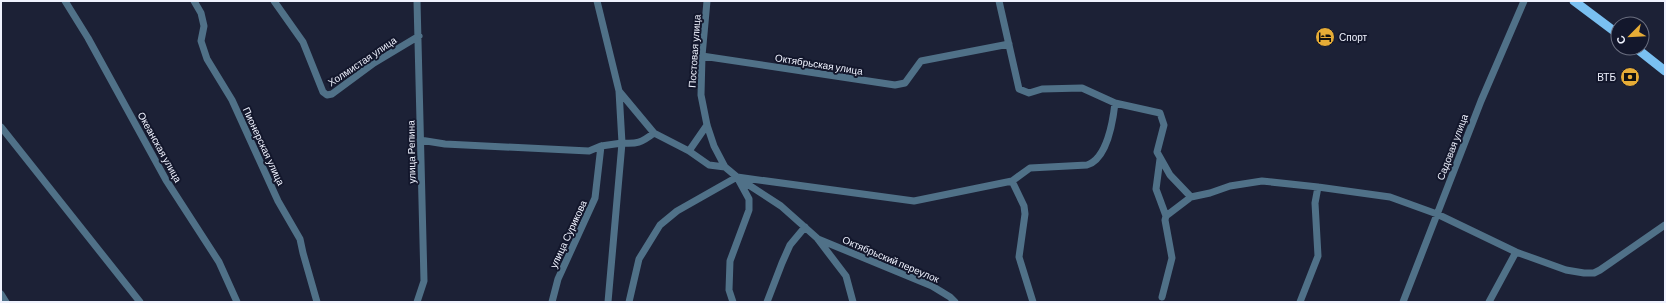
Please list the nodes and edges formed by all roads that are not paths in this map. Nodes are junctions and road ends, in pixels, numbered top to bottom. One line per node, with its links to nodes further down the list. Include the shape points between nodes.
1 (65, 1): 41 (street, Океанская улица, via 166,180 219,262)
2 (194, 1): 42 (street, Пионерская улица, via 201,13 204,26 201,41 208,59 232,100 278,201 300,238)
3 (274, 1): 11 (street, Холмистая улица, via 303,42 320,86 327,95)
4 (417, 1): 11 (street, улица Репина)
5 (597, 1): 16 (street)
6 (707, 1): 13 (street, Постовая улица)
7 (1000, 1): 12 (street)
8 (1524, 1): 31 (street, Садовая улица)
9 (1574, 1): 10 (main road)
10 (1610, 28)
11 (419, 36): 21 (street, улица Репина)
12 (1009, 44): 13 (street, Октябрьская улица, via 921,61 905,83 895,85); 17 (street, via 1019,89 1022,92 1082,88)
13 (702, 56): 18 (street, Постовая улица, via 701,95)
14 (1646, 56): 15 (main road)
15 (1665, 71)
16 (619, 91): 20 (street); 22 (street)
17 (1115, 103): 25 (street, via 1160,113 1164,125 1157,152); 28 (street, via 1113,120 1104,148 1094,163 1030,168)
18 (707, 125): 24 (street); 26 (street, Постовая улица)
19 (1, 127): 40 (street)
20 (654, 133): 22 (street, via 636,144); 24 (street)
21 (420, 140): 23 (street, via 445,144 589,151); 43 (street, улица Репина, via 424,281)
22 (622, 143): 23 (street); 45 (street)
23 (601, 146): 44 (street, улица Сурикова, via 595,198 558,279)
24 (689, 151): 26 (street, via 709,165)
25 (1160, 159): 30 (street, via 1170,175); 32 (street, via 1156,189)
26 (725, 167): 27 (street, Постовая улица)
27 (736, 177): 28 (street, via 914,201); 34 (street, via 781,206); 46 (street, via 677,211 660,225 640,259); 47 (street, Постовая улица, via 749,199 749,210 730,261 729,290)
28 (1012, 181): 51 (street, via 1024,206 1019,257)
29 (1318, 187): 30 (street, via 1262,181 1230,186); 31 (street, via 1390,197); 52 (street, via 1315,204 1318,256)
30 (1191, 197): 32 (street)
31 (1437, 214): 36 (street); 53 (street, Садовая улица)
32 (1166, 216): 38 (street, via 1172,258)
33 (1665, 225): 36 (street, via 1594,273 1566,270)
34 (805, 227): 35 (street); 48 (street, via 790,245)
35 (817, 238): 49 (street, via 846,276); 50 (street, Октябрьский переулок, via 932,286)
36 (1516, 252): 54 (street)
37 (1, 294): 39 (street)
38 (1162, 297)
39 (6, 302)
40 (140, 302)
41 (236, 302)
42 (318, 302)
43 (417, 302)
44 (552, 302)
45 (608, 302)
46 (629, 302)
47 (733, 302)
48 (767, 302)
49 (853, 302)
50 (955, 302)
51 (1033, 302)
52 (1300, 302)
53 (1403, 302)
54 (1489, 302)

